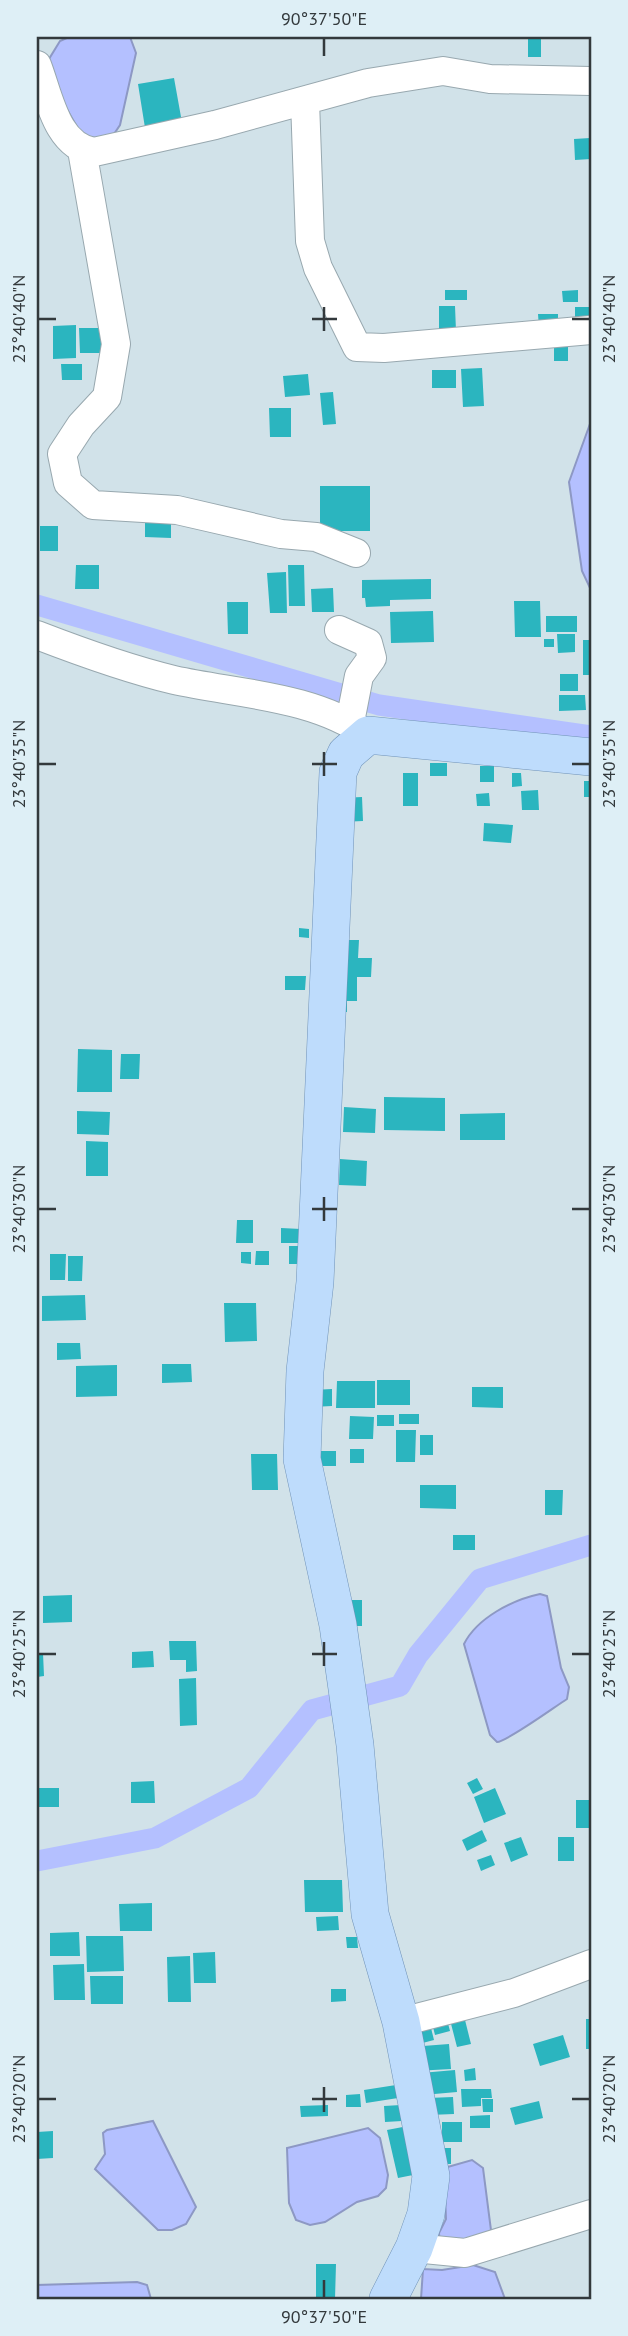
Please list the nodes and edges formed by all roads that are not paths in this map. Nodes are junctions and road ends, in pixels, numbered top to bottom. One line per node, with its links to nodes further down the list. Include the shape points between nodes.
1 (37, 65): 4 (street, via 62,131)
2 (591, 81): 3 (street, via 490,79 443,71 368,83)
3 (305, 101): 4 (street, via 141,142 94,152); 5 (street, via 310,241 318,268 357,346 384,348)
4 (82, 150): 6 (street, via 116,344 107,397 80,425 62,454 68,483 93,505 177,510 281,534 316,537)
5 (591, 330)
6 (356, 553)
7 (339, 630): 9 (street, via 368,643 372,650 372,658 359,676)
8 (37, 635): 9 (street, via 173,680 245,692)
9 (357, 722): 10 (main road); 12 (main road, via 338,772 315,1282 302,1459 338,1625 355,1745 370,1914)
10 (591, 757)
11 (591, 1964): 12 (street, via 514,1993)
12 (401, 2022): 14 (main road, via 431,2176 426,2214)
13 (591, 2214): 14 (street, via 464,2252)
14 (414, 2248): 15 (main road)
15 (388, 2299)

